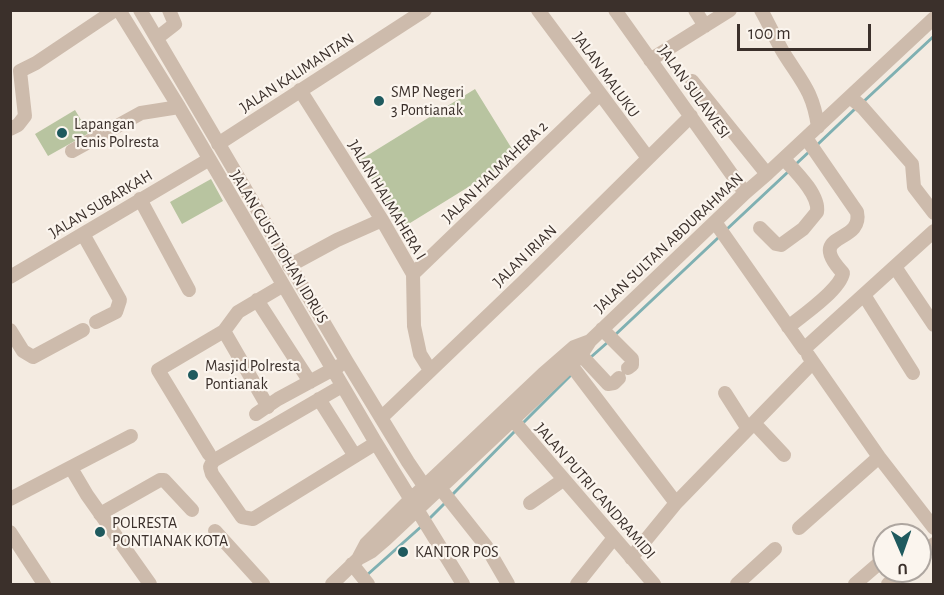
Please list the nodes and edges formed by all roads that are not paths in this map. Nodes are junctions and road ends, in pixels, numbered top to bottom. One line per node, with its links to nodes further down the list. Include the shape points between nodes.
1 (117, 10): 15 (street); 20 (street, JALAN GUSTI JOHAN IDRUS)
2 (140, 10): 12 (street, JALAN GUSTI JOHAN IDRUS)
3 (169, 10): 12 (street, via 175,24)
4 (425, 10): 17 (street, JALAN KALIMANTAN)
5 (615, 10): 14 (street, JALAN SULAWESI)
6 (695, 10): 11 (street)
7 (730, 10): 11 (street)
8 (761, 10): 22 (street, via 808,89)
9 (541, 12): 18 (street, JALAN MALUKU)
10 (933, 19): 19 (street, JALAN SULTAN ABDURAHMAN)
11 (705, 26): 14 (street)
12 (157, 38): 25 (street, JALAN GUSTI JOHAN IDRUS)
13 (10, 60): 15 (street)
14 (650, 60): 21 (street, JALAN SULAWESI)
15 (20, 71): 23 (street, via 26,116)
16 (692, 81): 30 (street)
17 (300, 90): 25 (street, JALAN KALIMANTAN); 34 (street, JALAN HALMAHERA I)
18 (599, 95): 27 (street, JALAN MALUKU); 41 (street, JALAN HALMAHERA 2)
19 (850, 97): 22 (street, JALAN SULTAN ABDURAHMAN); 33 (street, via 912,164 915,190)
20 (179, 107): 26 (street, via 141,113); 29 (street, JALAN GUSTI JOHAN IDRUS)
21 (691, 116): 27 (street, JALAN IRIAN); 31 (street, JALAN SULAWESI)
22 (818, 127): 24 (street, JALAN SULTAN ABDURAHMAN)
23 (10, 129)
24 (806, 138): 28 (street, JALAN SULTAN ABDURAHMAN); 50 (street, via 859,220 828,252 843,273 841,279 819,304)
25 (218, 144): 39 (street, JALAN GUSTI JOHAN IDRUS)
26 (72, 151)
27 (648, 159): 63 (street, JALAN IRIAN)
28 (784, 159): 30 (street, JALAN SULTAN ABDURAHMAN); 35 (street, via 817,204 817,212 782,245)
29 (208, 160): 32 (street, JALAN SUBARKAH); 43 (street, JALAN GUSTI JOHAN IDRUS)
30 (768, 174): 31 (street, JALAN SULTAN ABDURAHMAN)
31 (745, 193): 36 (street, JALAN SULTAN ABDURAHMAN)
32 (140, 199): 38 (street, JALAN SUBARKAH); 44 (street)
33 (933, 213)
34 (382, 220): 39 (street); 41 (street, JALAN HALMAHERA I)
35 (759, 228)
36 (722, 231): 50 (street); 55 (street, JALAN SULTAN ABDURAHMAN)
37 (933, 233): 40 (street)
38 (83, 234): 42 (street, JALAN SUBARKAH); 47 (street, via 120,300 116,312)
39 (289, 266): 48 (street, JALAN GUSTI JOHAN IDRUS)
40 (895, 267): 45 (street); 49 (street)
41 (412, 274): 63 (street, JALAN HALMAHERA I, via 414,326 420,354)
42 (10, 277)
43 (282, 286): 46 (street); 53 (street, JALAN GUSTI JOHAN IDRUS)
44 (189, 290)
45 (864, 295): 57 (street); 64 (street)
46 (257, 300): 54 (street, via 238,312); 65 (street)
47 (96, 322)
48 (322, 322): 53 (street); 59 (street, JALAN GUSTI JOHAN IDRUS)
49 (933, 325)
50 (789, 327): 57 (street)
51 (10, 330): 52 (street, via 23,351 33,357)
52 (83, 330)
53 (309, 330): 62 (street, JALAN GUSTI JOHAN IDRUS)
54 (224, 331): 65 (street, via 262,410); 74 (street, via 158,370)
55 (608, 335): 56 (street, JALAN SULTAN ABDURAHMAN); 58 (street, via 632,359 632,365 608,384)
56 (590, 341): 58 (street); 80 (street, JALAN SULTAN ABDURAHMAN, via 574,347 543,374)
57 (804, 349): 60 (street)
58 (585, 359): 61 (street)
59 (346, 362): 62 (street); 69 (street, JALAN GUSTI JOHAN IDRUS)
60 (813, 362): 71 (street); 77 (street)
61 (571, 366): 70 (street); 83 (street)
62 (333, 369): 65 (street); 66 (street, JALAN GUSTI JOHAN IDRUS)
63 (430, 370): 69 (street, JALAN IRIAN)
64 (913, 374)
65 (310, 382)
66 (342, 386): 68 (street); 73 (street, JALAN GUSTI JOHAN IDRUS)
67 (725, 393): 71 (street)
68 (319, 399): 76 (street); 76 (street, via 213,461 212,474 242,517 253,519)
69 (381, 418): 80 (street, JALAN GUSTI JOHAN IDRUS)
70 (513, 420): 79 (street, JALAN PUTRI CANDRAMIDI); 80 (street)
71 (751, 426): 75 (street); 83 (street)
72 (131, 436): 78 (street)
73 (376, 443): 76 (street); 84 (street, JALAN GUSTI JOHAN IDRUS)
74 (209, 454)
75 (784, 455)
76 (355, 456)
77 (879, 457): 87 (street); 88 (street)
78 (71, 468): 81 (street); 86 (street)
79 (563, 480): 82 (street); 91 (street, JALAN PUTRI CANDRAMIDI)
80 (435, 491): 84 (street); 102 (street, JALAN GUSTI JOHAN IDRUS, via 456,506 486,546)
81 (10, 499)
82 (530, 502)
83 (676, 503): 93 (street)
84 (415, 505): 94 (street, via 366,544); 101 (street, JALAN GUSTI JOHAN IDRUS)
85 (192, 510): 86 (street, via 164,480)
86 (100, 514): 98 (street)
87 (799, 528)
88 (933, 528)
89 (215, 531): 99 (street)
90 (10, 532): 97 (street)
91 (613, 539): 93 (street, JALAN PUTRI CANDRAMIDI); 103 (street)
92 (775, 549): 105 (street)
93 (631, 558): 104 (street, JALAN PUTRI CANDRAMIDI)
94 (356, 565): 96 (street); 100 (street)
95 (872, 570): 106 (street)
96 (368, 584)
97 (44, 585)
98 (150, 585)
99 (263, 585)
100 (332, 585)
101 (463, 585)
102 (508, 585)
103 (577, 585)
104 (654, 585)
105 (736, 585)
106 (855, 585)

